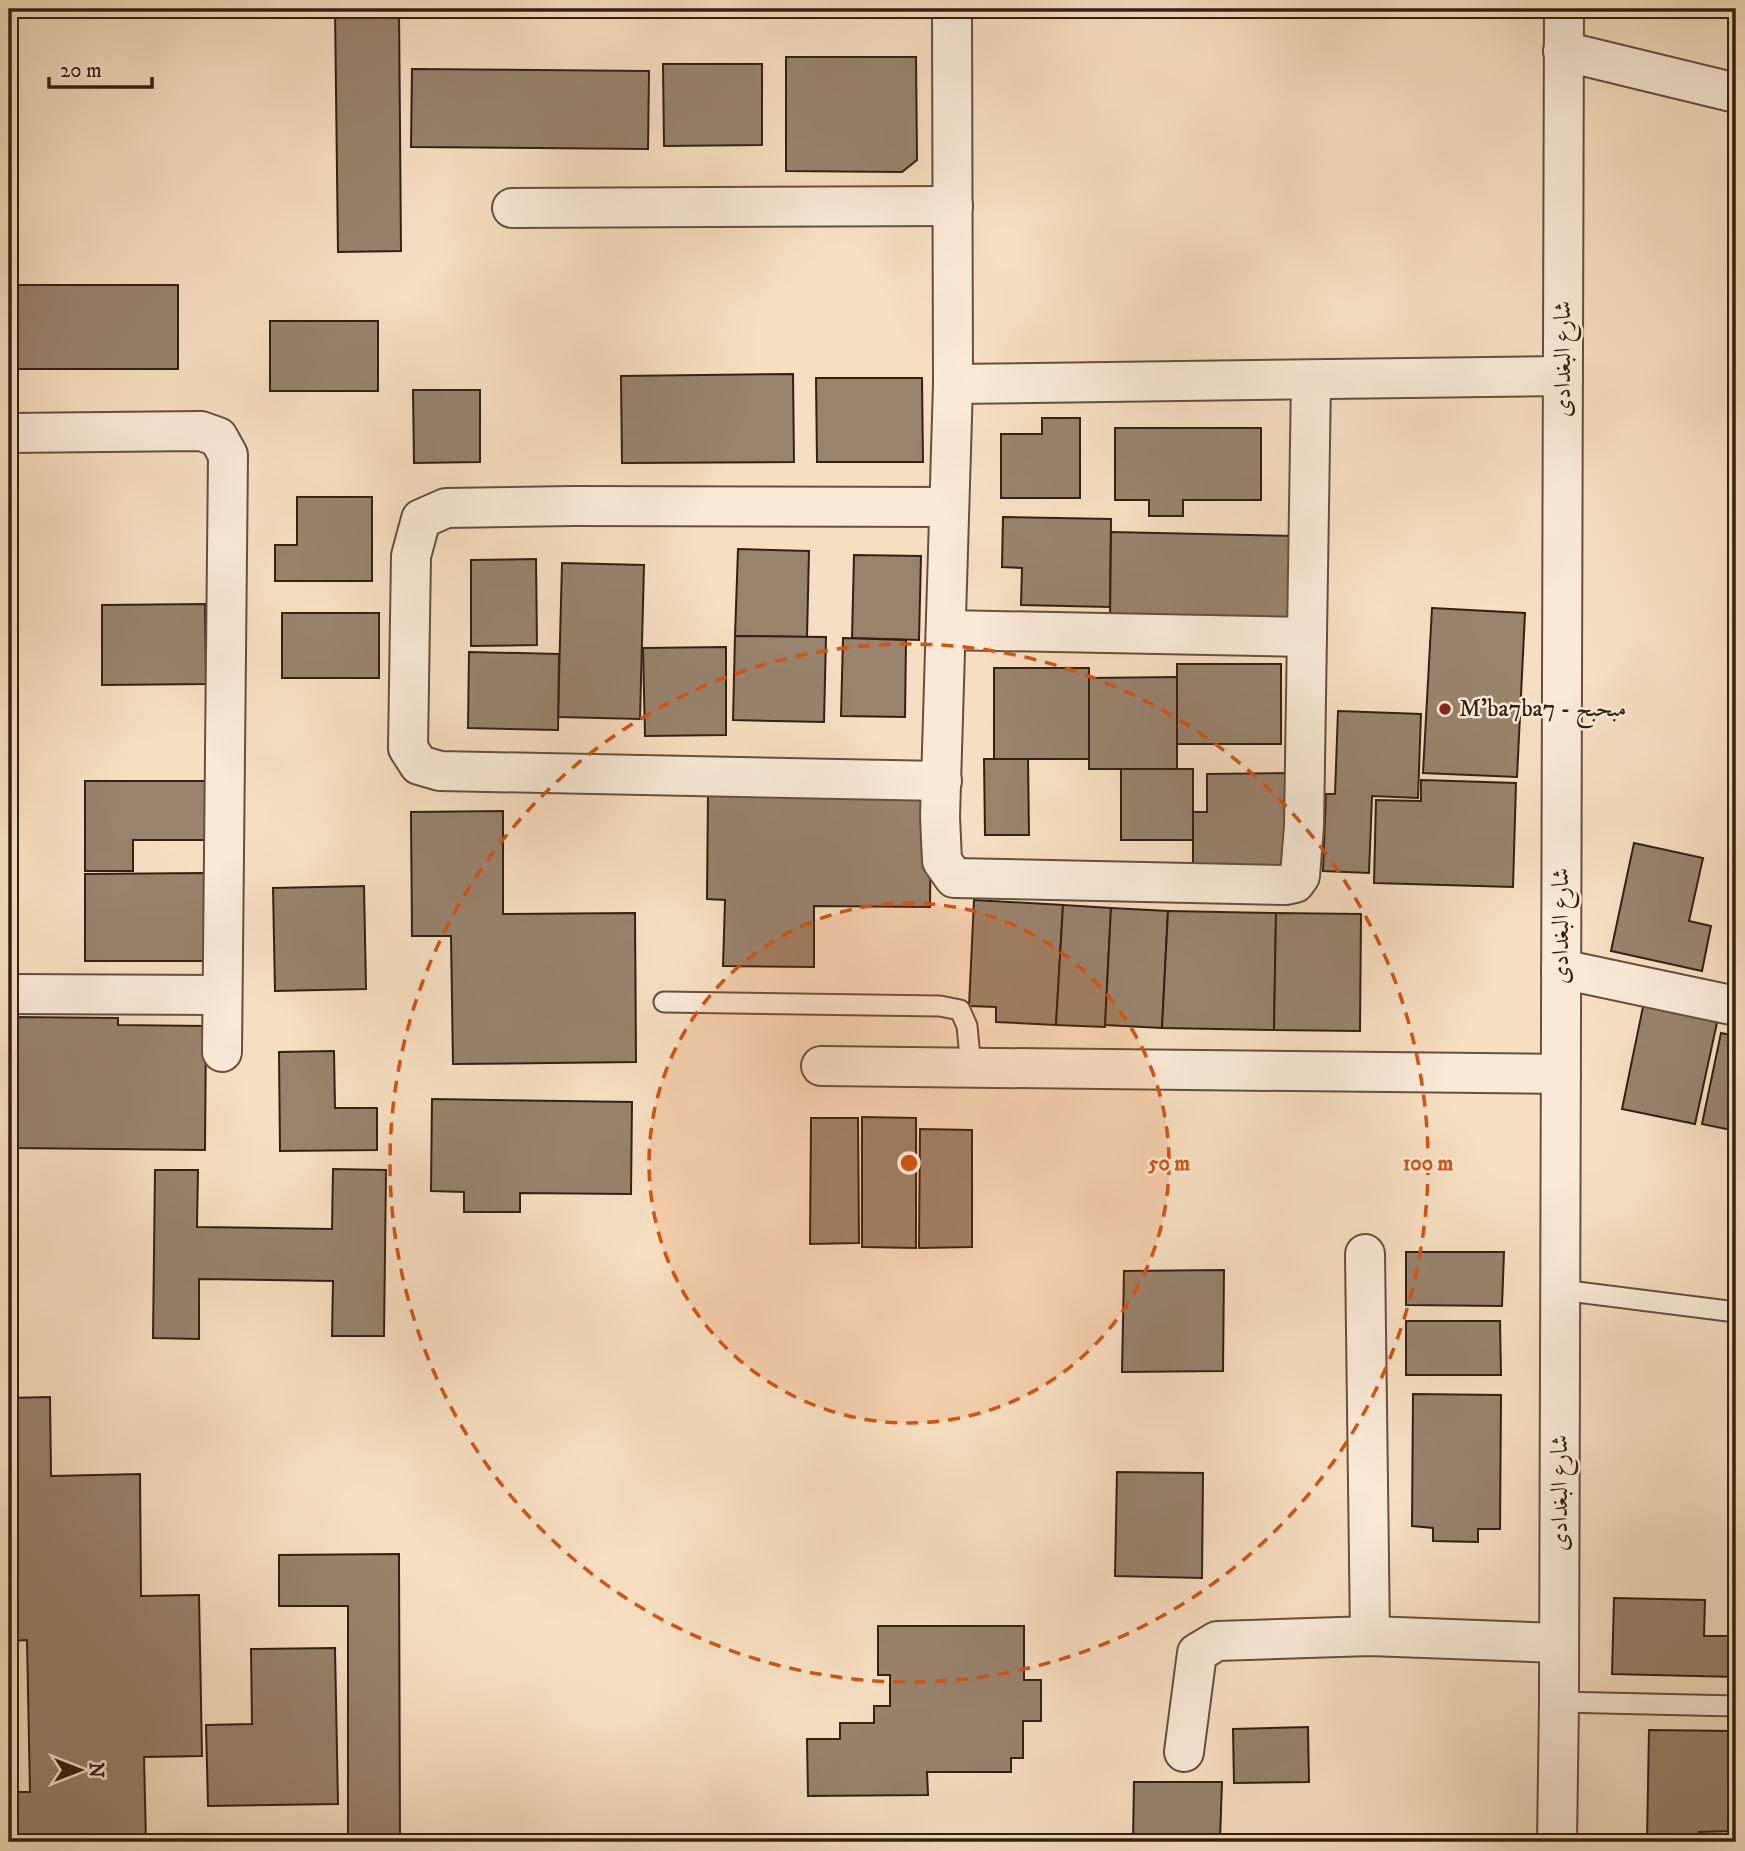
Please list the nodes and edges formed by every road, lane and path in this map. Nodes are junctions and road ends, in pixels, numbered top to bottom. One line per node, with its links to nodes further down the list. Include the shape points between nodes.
1 (952, 9): 5 (street)
2 (1563, 9): 3 (street, شارع البغدادى)
3 (1563, 51): 4 (street); 7 (street, شارع البغدادى)
4 (1736, 93)
5 (953, 206): 6 (street); 9 (street)
6 (512, 208)
7 (1563, 376): 8 (street); 15 (street, شارع البغدادى)
8 (1311, 380): 9 (street); 13 (street)
9 (953, 384): 11 (street)
10 (9, 433): 17 (street, via 201,431 218,437 228,455)
11 (949, 507): 12 (street); 14 (street, via 446,508 421,519 411,556 408,748 419,765 440,771)
12 (946, 630): 13 (street); 14 (street)
13 (1307, 636): 14 (street, via 1304,826 1300,876 1295,883 954,878 942,861)
14 (942, 781)
15 (1561, 969): 19 (street); 23 (street, شارع البغدادى)
16 (9, 994): 17 (street)
17 (222, 995): 20 (street)
18 (663, 1002): 22 (lane, via 960,1010 968,1026)
19 (1736, 1006)
20 (222, 1052)
21 (821, 1066): 22 (street)
22 (971, 1068): 23 (street)
23 (1560, 1074): 25 (street, شارع البغدادى)
24 (1365, 1254): 27 (street)
25 (1560, 1290): 26 (lane); 28 (street, شارع البغدادى)
26 (1736, 1312)
27 (1370, 1636): 28 (street); 31 (street, via 1217,1641 1197,1653)
28 (1559, 1643): 29 (street, شارع البغدادى)
29 (1559, 1702): 30 (lane); 32 (street, شارع البغدادى)
30 (1736, 1706)
31 (1184, 1752)
32 (1557, 1842)

